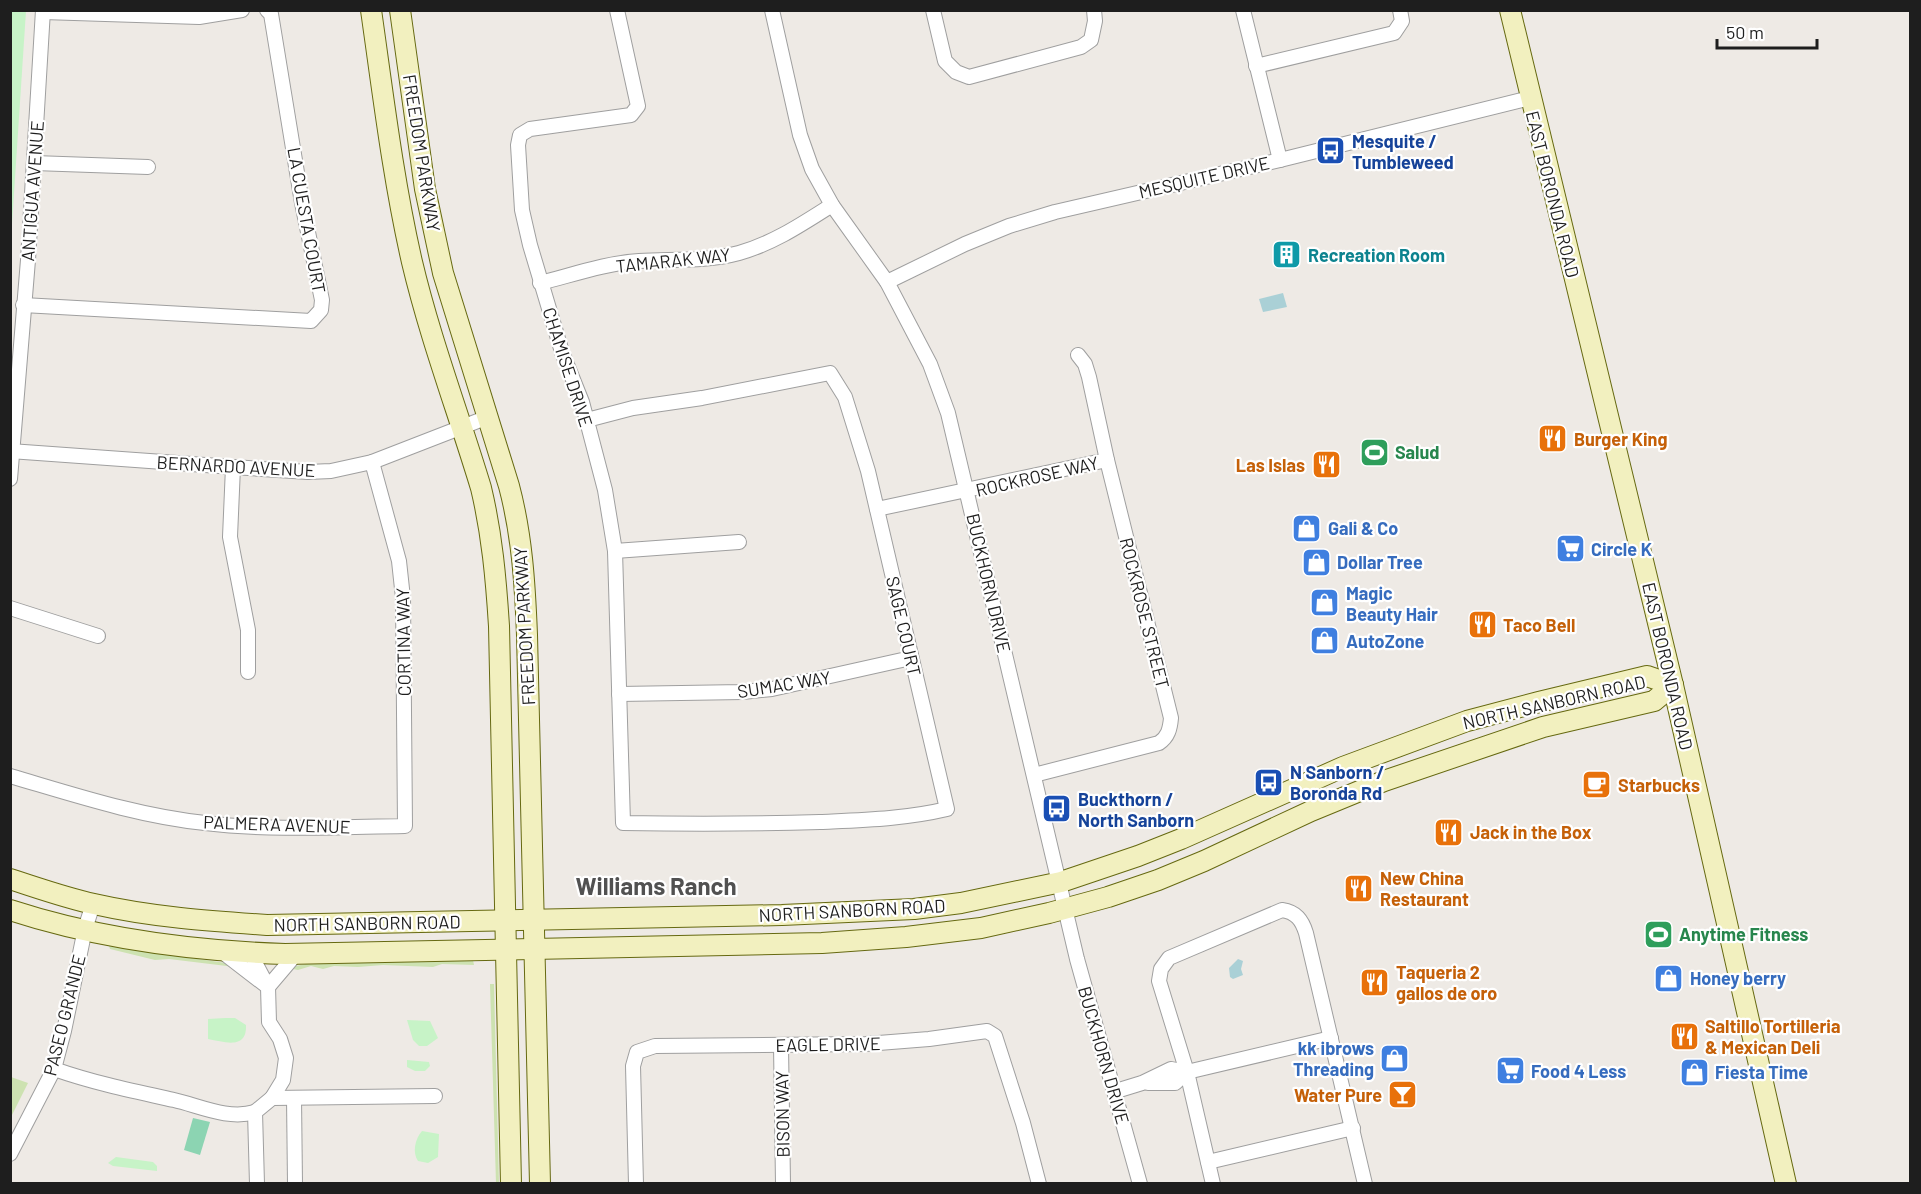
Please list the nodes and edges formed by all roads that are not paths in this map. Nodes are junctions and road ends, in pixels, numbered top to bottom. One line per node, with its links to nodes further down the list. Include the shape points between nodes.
1 (242, 10): 12 (street, via 199,17)
2 (267, 10): 21 (street, LA CUESTA COURT, via 271,14 321,310 311,321)
3 (371, 10): 25 (main road, FREEDOM PARKWAY, via 410,251)
4 (400, 10): 23 (main road, FREEDOM PARKWAY, via 435,233)
5 (617, 10): 20 (street, CHAMISE DRIVE, via 638,106 635,112 530,129 520,135 522,210)
6 (772, 10): 18 (street, BUCKHORN DRIVE, via 805,152)
7 (933, 10): 8 (street, via 945,61 956,72 969,76 1081,47 1091,40)
8 (1094, 10)
9 (1243, 10): 13 (street)
10 (1400, 10): 13 (street, via 1402,21 1394,33)
11 (1510, 10): 14 (main road, EAST BORONDA ROAD)
12 (43, 11): 16 (street, ANTIGUA AVENUE)
13 (1256, 66): 15 (street)
14 (1530, 98): 15 (street, MESQUITE DRIVE); 39 (main road, EAST BORONDA ROAD)
15 (1281, 160): 19 (street, MESQUITE DRIVE, via 1009,226)
16 (34, 163): 17 (street); 21 (street, ANTIGUA AVENUE)
17 (148, 167)
18 (832, 205): 19 (street, BUCKHORN DRIVE); 20 (street, TAMARAK WAY, via 782,237 737,253 709,259 616,264)
19 (887, 282): 31 (street, BUCKHORN DRIVE, via 940,388)
20 (540, 283): 24 (street, CHAMISE DRIVE)
21 (23, 305): 26 (street, ANTIGUA AVENUE)
22 (1078, 355): 27 (street, ROCKROSE STREET, via 1089,377)
23 (488, 417): 25 (street, BERNARDO AVENUE); 50 (main road, FREEDOM PARKWAY, via 516,511 525,583)
24 (587, 420): 32 (street, SAGE COURT, via 633,408 830,373 845,397 854,423); 34 (street, CHAMISE DRIVE)
25 (462, 426): 28 (street, BERNARDO AVENUE); 51 (main road, FREEDOM PARKWAY, via 487,516 495,570)
26 (12, 451): 29 (street, BERNARDO AVENUE); 30 (street, ANTIGUA AVENUE)
27 (1107, 460): 31 (street, ROCKROSE WAY); 41 (street, ROCKROSE STREET, via 1170,724 1166,739 1159,743)
28 (372, 462): 29 (street, BERNARDO AVENUE, via 308,472); 44 (street, CORTINA WAY, via 399,561 404,598)
29 (233, 467): 38 (street, via 230,537 248,630)
30 (10, 479)
31 (967, 491): 32 (street, ROCKROSE WAY); 41 (street, BUCKHORN DRIVE)
32 (877, 509): 37 (street, SAGE COURT)
33 (739, 542): 34 (street)
34 (615, 551): 40 (street, CHAMISE DRIVE)
35 (10, 608): 36 (street)
36 (98, 636)
37 (911, 658): 40 (street, SUMAC WAY, via 772,689); 43 (street, SAGE COURT, via 947,809 861,820)
38 (248, 672)
39 (1673, 685): 46 (main road, NORTH SANBORN ROAD, via 1647,676 1467,721 1344,767 1181,840); 48 (main road, NORTH SANBORN ROAD, via 1654,701 1543,727 1384,781 1158,880); 81 (main road, EAST BORONDA ROAD)
40 (620, 694): 43 (street, CHAMISE DRIVE)
41 (1034, 775): 46 (street, BUCKHORN DRIVE)
42 (10, 776): 44 (street, PALMERA AVENUE, via 107,805 205,823 255,827)
43 (623, 824)
44 (405, 826)
45 (10, 879): 47 (main road, NORTH SANBORN ROAD)
46 (1060, 882): 48 (street, BUCKHORN DRIVE); 50 (main road, NORTH SANBORN ROAD, via 914,909)
47 (93, 904): 51 (main road, NORTH SANBORN ROAD, via 192,920 267,925); 52 (street, PASEO GRANDE)
48 (1066, 909): 53 (main road, NORTH SANBORN ROAD, via 981,928 869,941); 63 (street, BUCKHORN DRIVE)
49 (10, 910): 52 (main road, NORTH SANBORN ROAD)
50 (533, 920): 51 (main road, NORTH SANBORN ROAD); 53 (main road, FREEDOM PARKWAY)
51 (506, 921): 54 (main road, FREEDOM PARKWAY)
52 (85, 929): 55 (main road, NORTH SANBORN ROAD, via 140,941); 61 (street, PASEO GRANDE)
53 (534, 948): 54 (main road, NORTH SANBORN ROAD); 74 (main road, FREEDOM PARKWAY)
54 (506, 949): 57 (main road, NORTH SANBORN ROAD); 73 (main road, FREEDOM PARKWAY)
55 (219, 950): 56 (main road, NORTH SANBORN ROAD); 58 (street)
56 (250, 953): 57 (main road, NORTH SANBORN ROAD); 58 (street)
57 (296, 954): 58 (street)
58 (268, 987): 65 (street, via 269,1022 286,1058 283,1080)
59 (1331, 1038): 62 (street); 62 (street, via 1303,924 1294,914 1278,911 1169,958 1161,969 1158,981); 68 (street)
60 (781, 1045): 75 (street, EAGLE DRIVE, via 655,1046 637,1052 633,1066); 76 (street, BISON WAY); 77 (street, EAGLE DRIVE, via 888,1043 990,1032 995,1036)
61 (54, 1069): 67 (street, via 107,1086 223,1113); 69 (street, PASEO GRANDE)
62 (1187, 1072): 63 (street, via 1175,1083 1142,1083); 70 (street)
63 (1116, 1091): 78 (street, BUCKHORN DRIVE)
64 (435, 1096): 66 (street)
65 (272, 1098): 66 (street); 67 (street)
66 (294, 1098): 72 (street)
67 (255, 1112): 71 (street)
68 (1353, 1128): 70 (street); 80 (street)
69 (10, 1155)
70 (1208, 1162): 79 (street)
71 (258, 1184)
72 (295, 1184)
73 (511, 1184)
74 (540, 1184)
75 (636, 1184)
76 (783, 1184)
77 (1039, 1184)
78 (1140, 1184)
79 (1213, 1184)
80 (1365, 1184)
81 (1786, 1184)

